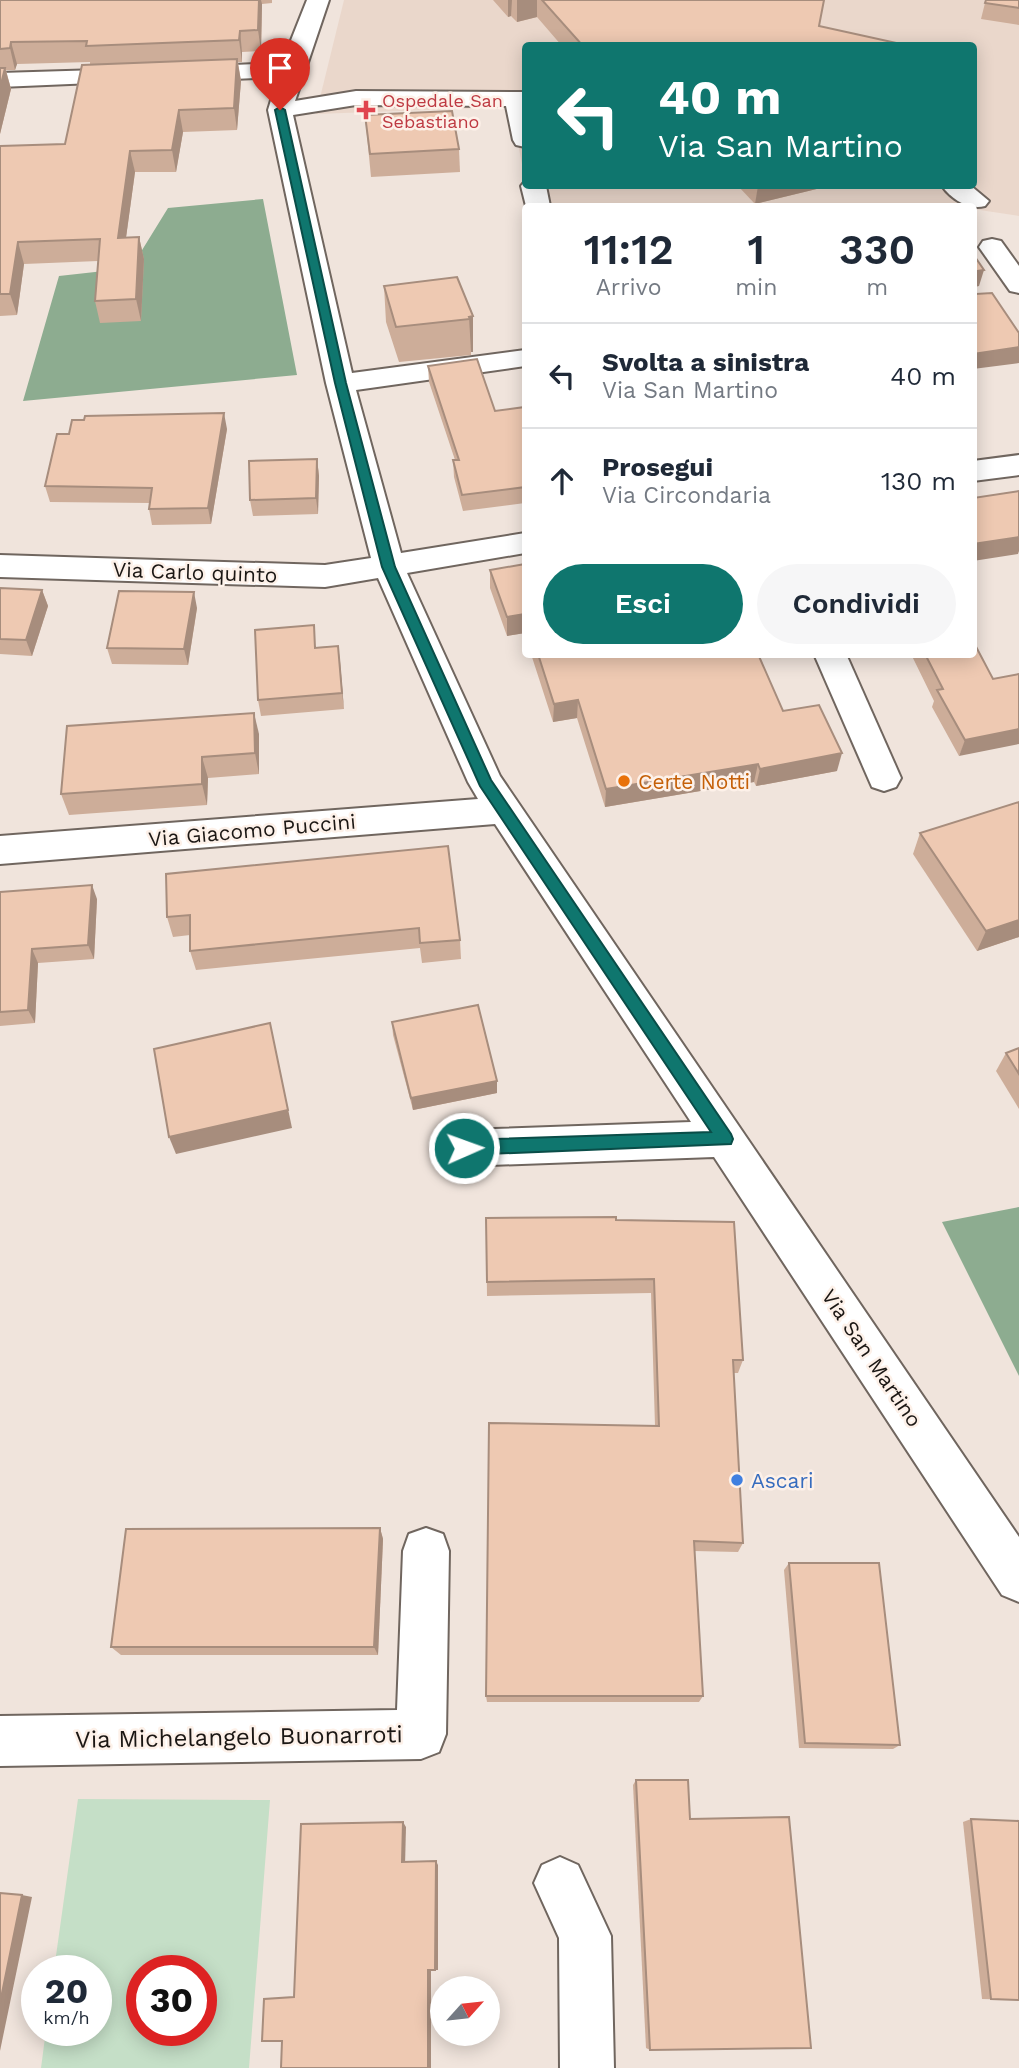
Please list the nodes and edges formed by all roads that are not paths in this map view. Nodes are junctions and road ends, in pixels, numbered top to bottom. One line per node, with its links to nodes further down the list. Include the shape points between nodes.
1 (318, 0): 2 (street)
2 (291, 70): 3 (street); 5 (street)
3 (0, 80)
4 (521, 99): 5 (street, via 356,97)
5 (280, 110): 11 (street, Via San Martino)
6 (960, 189): 7 (street)
7 (976, 201)
8 (992, 247): 9 (street)
9 (1011, 292)
10 (522, 358): 11 (street)
11 (340, 383): 16 (street, Via San Martino)
12 (1019, 465): 13 (street)
13 (977, 470)
14 (522, 544): 16 (street, Via Carlo quinto)
15 (0, 566): 16 (street, Via Carlo quinto, via 325,576)
16 (389, 567): 19 (street, Via San Martino, via 485,782)
17 (832, 658): 18 (street)
18 (884, 778)
19 (505, 810): 20 (street, Via Giacomo Puccini); 21 (street, Via San Martino)
20 (0, 850)
21 (725, 1139): 22 (street); 24 (street, Via San Martino)
22 (464, 1148)
23 (426, 1551): 25 (street, Via Michelangelo Buonarroti, via 421,1734)
24 (1019, 1578)
25 (0, 1741)
26 (561, 1884): 27 (street, via 585,1936)
27 (587, 2068)

